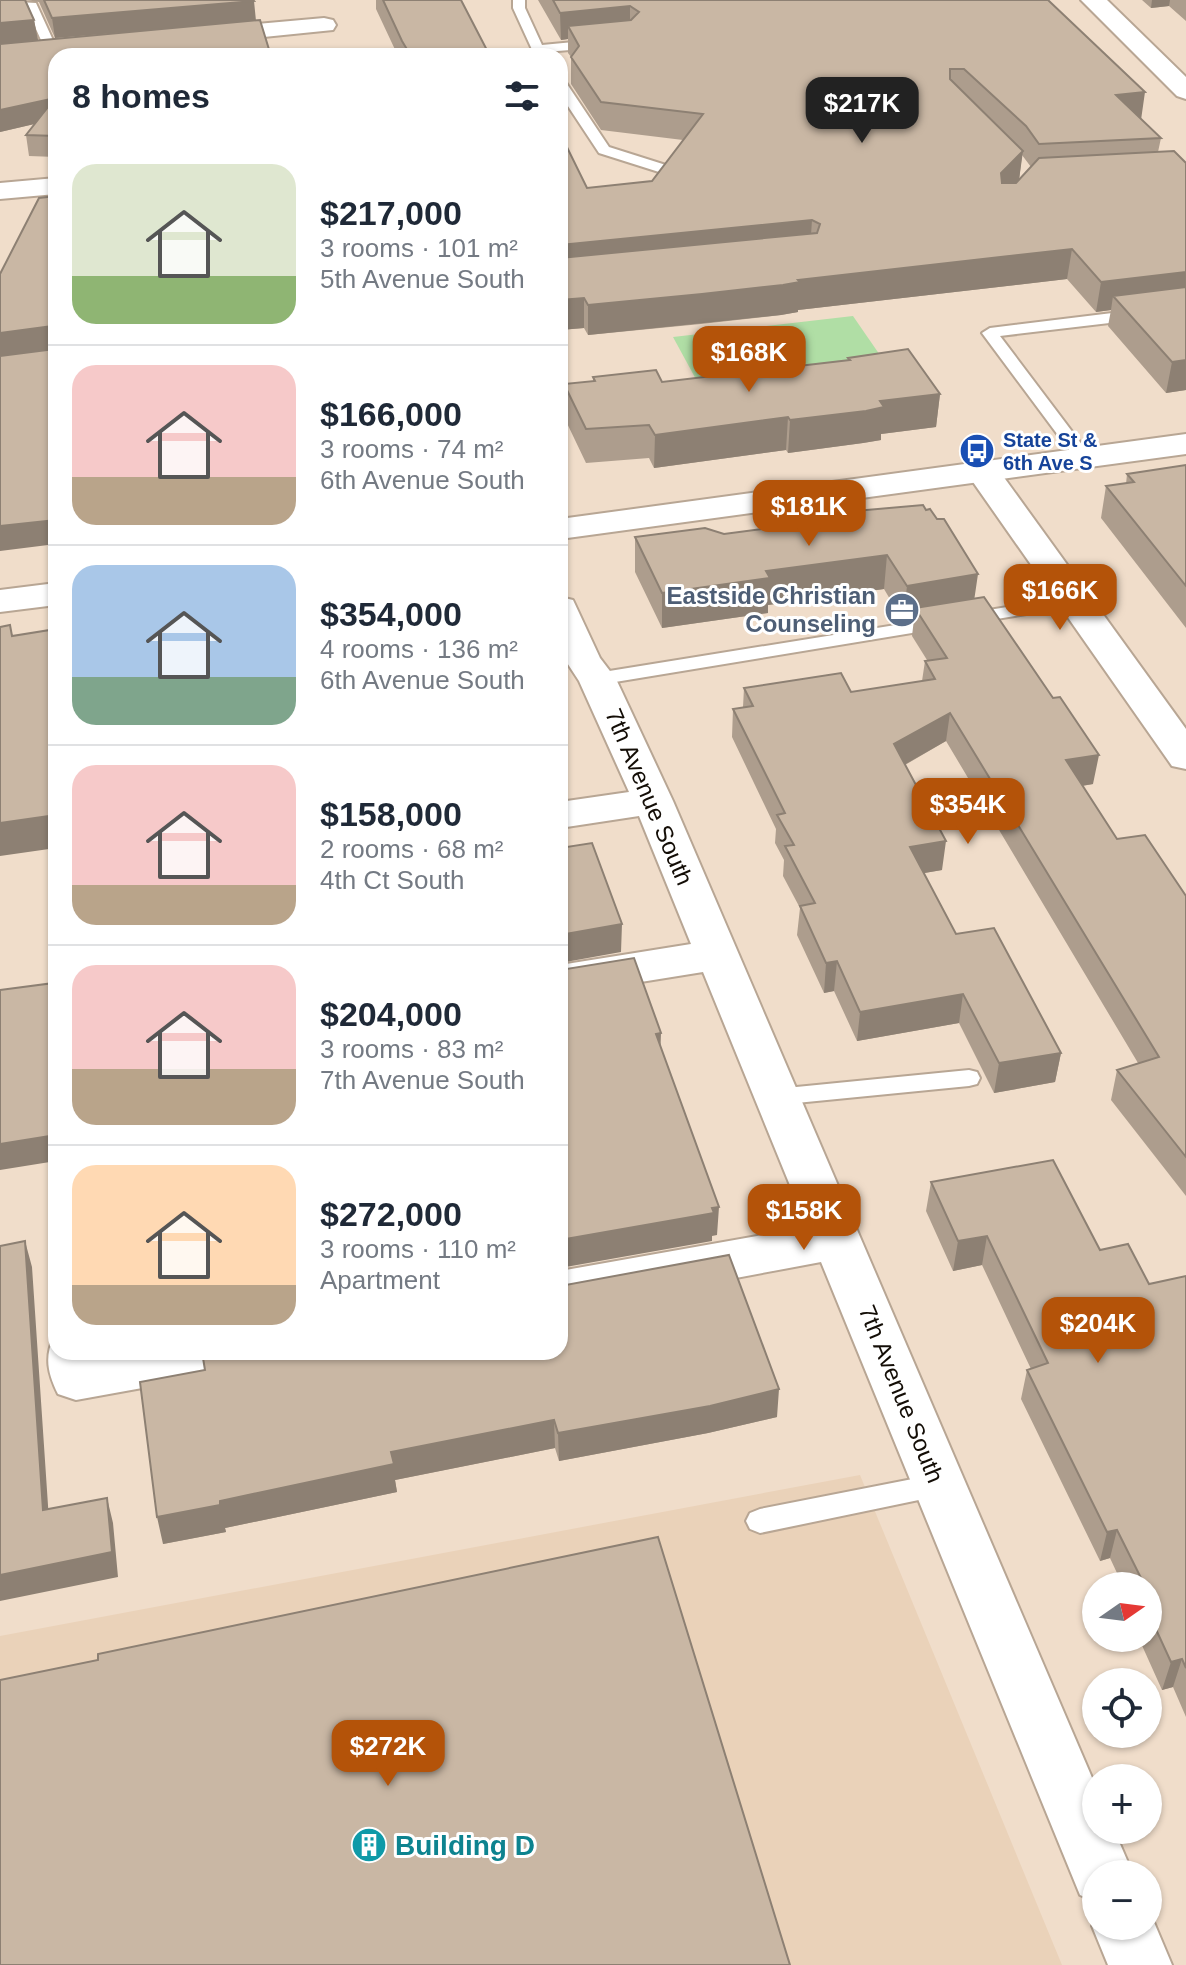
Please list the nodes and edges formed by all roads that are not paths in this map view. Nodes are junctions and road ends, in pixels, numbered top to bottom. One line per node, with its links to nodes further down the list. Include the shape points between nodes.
1 (314, 0): 5 (street, via 328,35)
2 (519, 0): 10 (lane)
3 (1093, 0): 14 (street)
4 (0, 5): 8 (lane, via 32,6)
5 (173, 38)
6 (603, 43): 11 (lane)
7 (82, 47): 9 (street)
8 (51, 48)
9 (66, 48)
10 (537, 48)
11 (568, 48)
12 (48, 49): 13 (street)
13 (26, 52)
14 (1186, 91)
15 (568, 96): 16 (lane, via 604,150)
16 (664, 169)
17 (48, 187): 18 (street)
18 (0, 191)
19 (1186, 309): 21 (lane, via 990,333)
20 (1186, 444): 21 (street)
21 (1084, 458): 22 (street)
22 (983, 472): 23 (street); 26 (street)
23 (568, 528)
24 (48, 595): 25 (street)
25 (0, 601)
26 (1075, 601): 28 (lane); 29 (street)
27 (568, 627): 28 (street, 7th Avenue South)
28 (597, 679): 30 (street, 7th Avenue South)
29 (1186, 757)
30 (653, 801): 31 (street); 32 (street, 7th Avenue South)
31 (568, 814)
32 (716, 955): 33 (street); 35 (street, 7th Avenue South)
33 (568, 979)
34 (969, 1078): 35 (lane)
35 (776, 1097): 36 (street, 7th Avenue South)
36 (839, 1240): 37 (street); 40 (street, 7th Avenue South)
37 (568, 1290)
38 (139, 1360): 39 (street)
39 (74, 1366)
40 (938, 1485): 41 (lane); 42 (street, 7th Avenue South)
41 (760, 1521)
42 (1096, 1860)
43 (1130, 1940): 44 (street)
44 (1140, 1965)

